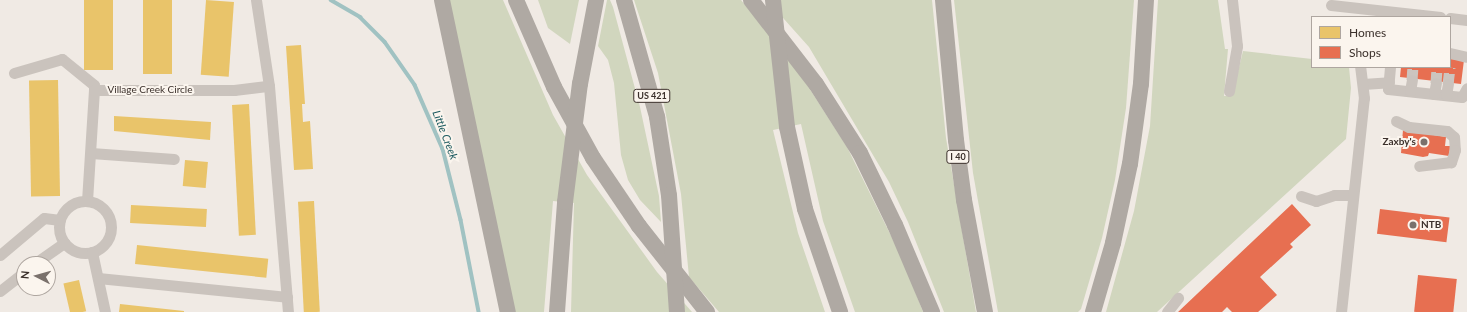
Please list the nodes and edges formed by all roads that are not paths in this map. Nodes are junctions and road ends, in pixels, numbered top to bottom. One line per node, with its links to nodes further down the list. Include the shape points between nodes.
1 (256, 0): 25 (street)
2 (442, 0): 50 (highway)
3 (516, 0): 53 (highway, via 554,87 593,158 643,232)
4 (596, 0): 51 (highway, bridge, via 580,84 565,202)
5 (624, 0): 52 (highway, US 421, bridge, via 657,117 669,195)
6 (751, 0): 55 (highway, via 816,84 860,153 896,225)
7 (773, 0): 54 (highway, bridge, via 787,127 805,210)
8 (943, 0): 56 (highway, I 40, via 960,170)
9 (1146, 0): 57 (highway, via 1141,84 1130,164 1113,243)
10 (1232, 0): 28 (street, via 1236,46)
11 (1331, 5): 12 (street)
12 (1362, 8): 13 (street)
13 (1431, 16)
14 (1451, 18): 15 (street)
15 (1467, 20)
16 (1451, 55): 17 (street)
17 (1467, 57)
18 (1360, 68): 23 (street)
19 (1390, 68): 22 (street)
20 (14, 73): 27 (street, via 62,59 94,85)
21 (1412, 80): 29 (street)
22 (1389, 82): 23 (street); 29 (street, via 1388,89)
23 (1363, 84): 35 (street)
24 (1448, 84): 30 (street)
25 (269, 86): 27 (street, Village Creek Circle, via 234,90); 46 (street)
26 (1467, 88): 30 (street, via 1462,97)
27 (94, 90): 32 (street, Village Creek Circle)
28 (1229, 91)
29 (1410, 91): 30 (street, via 1435,88)
30 (1446, 95)
31 (1396, 121): 34 (street, via 1410,127 1447,131 1454,137 1451,162)
32 (91, 154): 33 (street); 37 (street, Village Creek Circle)
33 (174, 159)
34 (1419, 166)
35 (1353, 195): 36 (street, via 1334,195 1316,201); 59 (street)
36 (1301, 196)
37 (87, 201): 38 (street, via 70,206); 40 (street, via 103,208 111,224 107,242)
38 (60, 220): 39 (street); 41 (street, via 44,218)
39 (64, 243): 40 (street, via 80,253); 42 (street)
40 (92, 252): 44 (street)
41 (0, 255)
42 (45, 256)
43 (16, 278): 45 (street)
44 (98, 278): 46 (street); 48 (street)
45 (0, 291)
46 (286, 297): 49 (street)
47 (1178, 298): 58 (street)
48 (105, 312)
49 (288, 312)
50 (508, 312)
51 (557, 312)
52 (677, 312)
53 (707, 312)
54 (840, 312)
55 (932, 312)
56 (986, 312)
57 (1093, 312)
58 (1167, 312)
59 (1341, 312)

